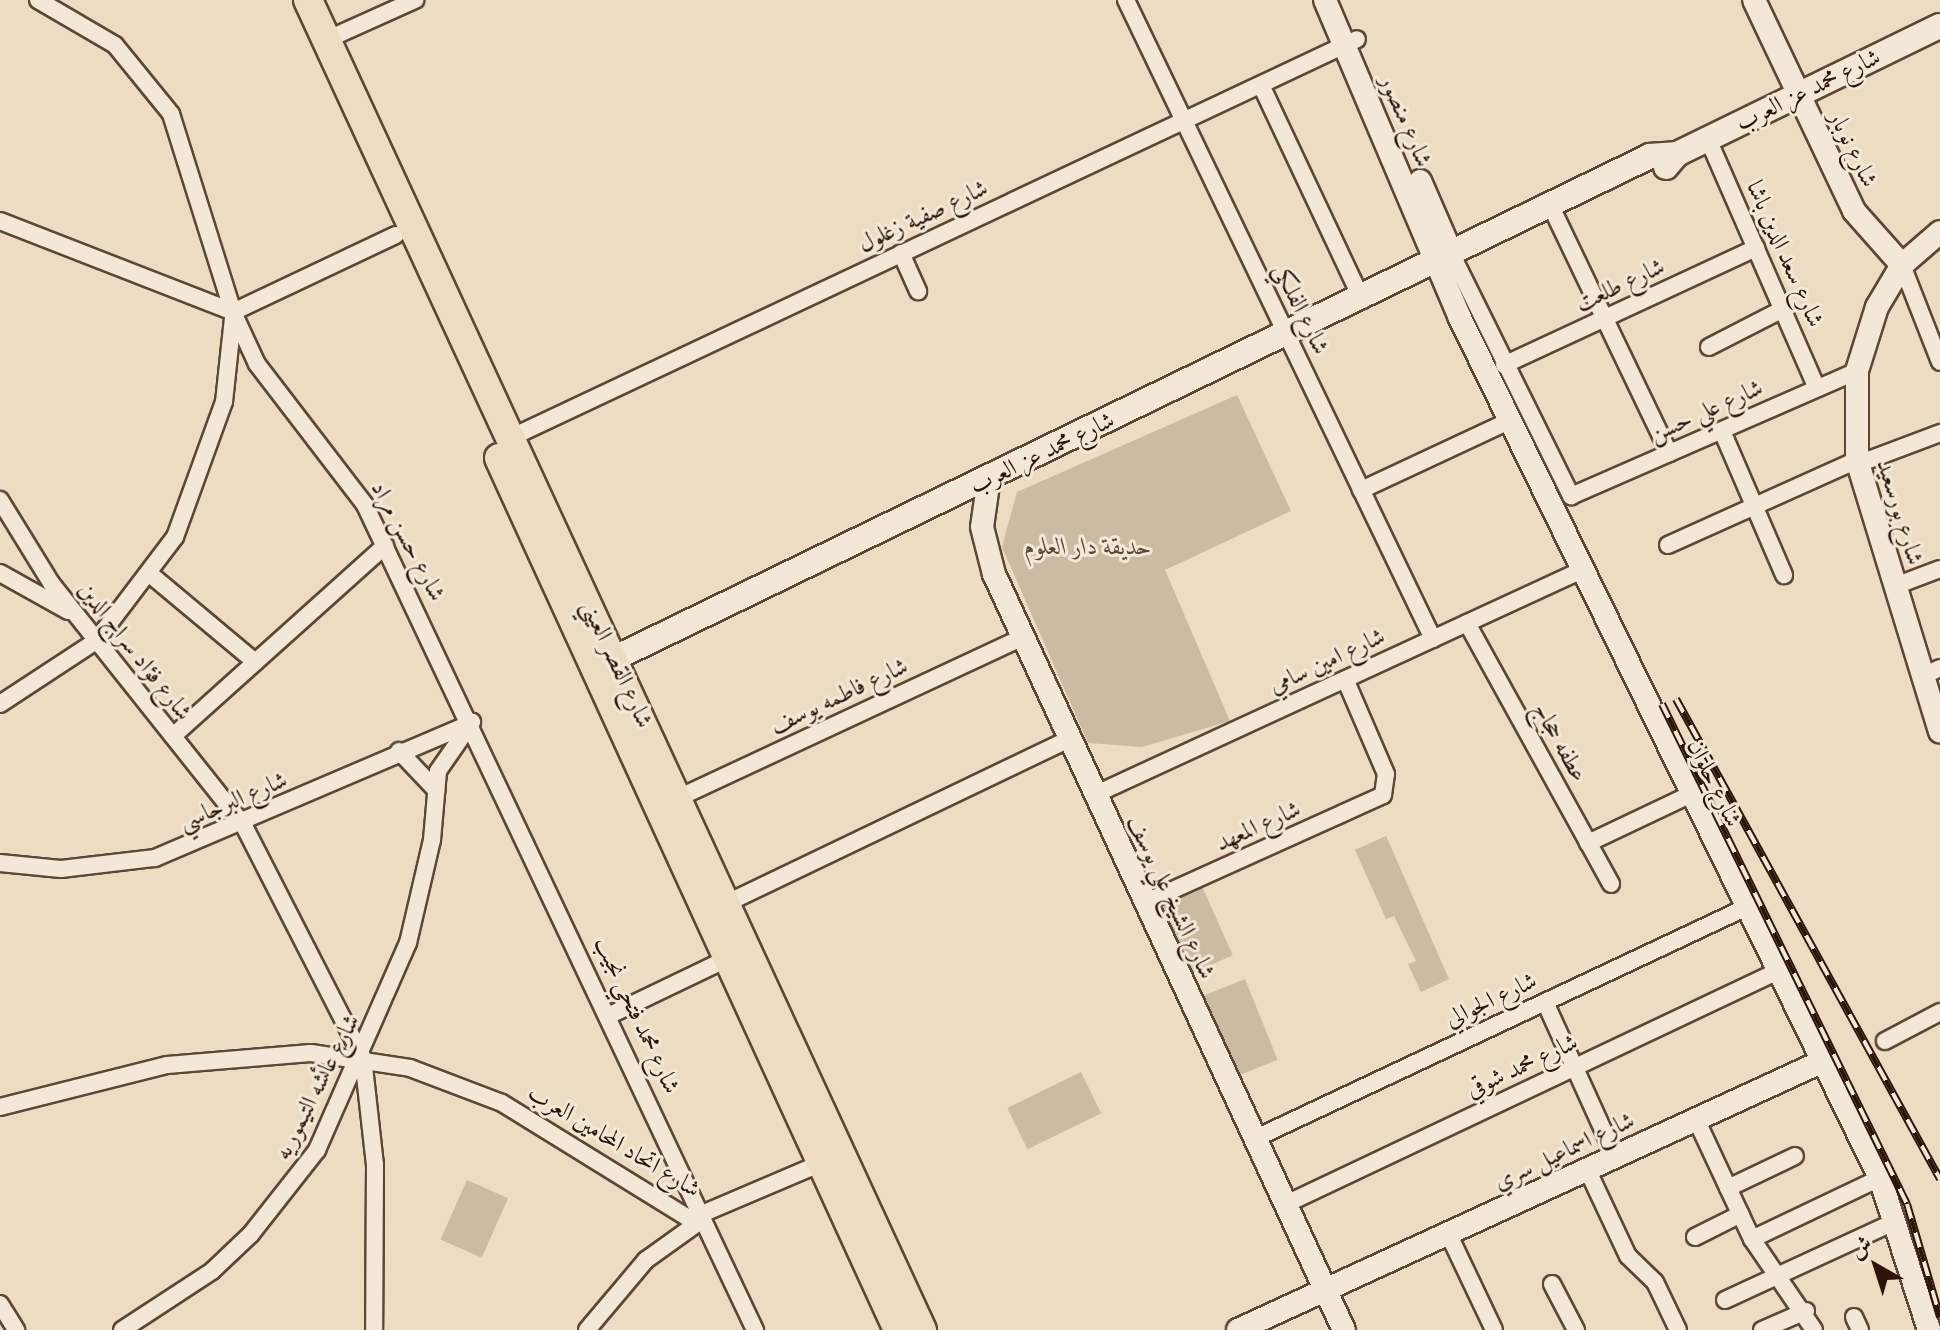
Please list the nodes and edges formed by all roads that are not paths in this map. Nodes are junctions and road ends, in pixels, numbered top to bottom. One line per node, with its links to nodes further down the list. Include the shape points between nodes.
1 (38, 0): 28 (street, via 115,45 155,89 183,142)
2 (289, 0): 20 (highway, شارع القصر العيني)
3 (308, 0): 10 (highway, شارع القصر العيني)
4 (415, 0): 10 (street)
5 (1126, 0): 14 (street, شارع الفلكي)
6 (1325, 0): 11 (street, شارع منصور)
7 (1339, 0): 11 (street, شارع منصور)
8 (1754, 0): 13 (street, شارع نوبار)
9 (1940, 26): 13 (main road, شارع محمد عز العرب)
10 (326, 40): 39 (highway, شارع القصر العيني)
11 (1351, 42): 12 (street, شارع صفية زغلول); 23 (street, شارع منصور)
12 (1261, 85): 14 (street, شارع صفية زغلول); 26 (street)
13 (1798, 95): 15 (main road, شارع محمد عز العرب); 24 (street, شارع نوبار, via 1854,211)
14 (1184, 121): 22 (street, شارع صفية زغلول); 30 (street, شارع الفلكي)
15 (1708, 139): 16 (main road, شارع محمد عز العرب); 21 (street, شارع سعد الدين باشا)
16 (1677, 154): 17 (main road, شارع محمد عز العرب, via 1662,169); 23 (main road, شارع محمد عز العرب, via 1650,156 1482,236)
17 (1556, 217): 23 (main road, شارع محمد عز العرب, via 1487,249); 29 (street)
18 (0, 221): 28 (street)
19 (1940, 232): 24 (street, شارع بورسعيد)
20 (396, 235): 28 (street); 80 (highway, شارع القصر العيني)
21 (1756, 248): 27 (street, شارع سعد الدين باشا); 29 (street, شارع طلعت)
22 (901, 253): 25 (street); 39 (street, شارع صفية زغلول)
23 (1454, 256): 26 (main road, شارع محمد عز العرب); 33 (street); 36 (street, شارع حلوان)
24 (1902, 265): 32 (street); 34 (street, شارع بورسعيد, via 1877,307)
25 (918, 291)
26 (1362, 300): 30 (main road, شارع محمد عز العرب)
27 (1783, 309): 31 (street); 35 (street, شارع سعد الدين باشا)
28 (233, 312): 47 (street, شارع حسن مراد, via 257,364 347,478); 51 (street, via 229,371 207,461)
29 (1605, 318): 33 (street, شارع طلعت); 40 (street)
30 (1287, 335): 42 (main road, شارع محمد عز العرب); 43 (street, شارع الفلكي)
31 (1709, 347)
32 (1940, 362)
33 (1504, 365): 40 (street, شارع علي حسن, via 1563,490 1576,497)
34 (1857, 371): 35 (street, شارع علي حسن); 41 (street, شارع بورسعيد)
35 (1817, 388): 37 (street, شارع علي حسن)
36 (1509, 421): 43 (street); 49 (street, شارع حلوان)
37 (1722, 431): 40 (street, شارع علي حسن); 45 (street)
38 (1940, 433): 41 (street)
39 (510, 438): 59 (highway, شارع القصر العيني)
40 (1669, 453)
41 (1857, 462): 45 (street); 53 (street, شارع بورسعيد)
42 (989, 478): 56 (street, شارع الشيخ علي يوسف, via 986,551); 59 (main road, شارع محمد عز العرب)
43 (1361, 490): 57 (street, شارع الفلكي)
44 (0, 500): 54 (street, شارع فؤاد سراج الدين)
45 (1754, 506): 46 (street); 52 (street)
46 (1668, 545)
47 (385, 546): 60 (street); 64 (street, شارع حسن مراد)
48 (1940, 569): 53 (street)
49 (1580, 571): 55 (street, شارع امين سامي); 70 (street, شارع حلوان)
50 (0, 573): 54 (street)
51 (151, 575): 58 (street); 60 (street)
52 (1784, 575)
53 (1895, 586): 61 (street, شارع بورسعيد)
54 (78, 617): 58 (street, شارع فؤاد سراج الدين)
55 (1467, 623): 57 (street, شارع امين سامي); 74 (street, عطفه حجاج)
56 (1021, 638): 67 (street, شارع الشيخ علي يوسف); 72 (street, شارع فاطمه يوسف)
57 (1433, 639): 62 (street, شارع امين سامي)
58 (96, 641): 63 (street); 66 (street, شارع فؤاد سراج الدين)
59 (615, 658): 72 (highway, شارع القصر العيني)
60 (255, 662): 66 (street)
61 (1931, 672): 65 (street, شارع بورسعيد)
62 (1345, 679): 71 (street, شارع امين سامي); 77 (street, شارع المعهد, via 1386,788 1377,800)
63 (0, 704)
64 (472, 722): 68 (street, شارع البرجاسي); 69 (street, شارع عائشه التيموريه, via 444,755); 84 (street, شارع محمد فتحي نجيب)
65 (1940, 732)
66 (173, 736): 73 (street, شارع فؤاد سراج الدين)
67 (1068, 740): 71 (street, شارع الشيخ علي يوسف); 78 (street)
68 (399, 751): 69 (street); 73 (street, شارع البرجاسي)
69 (437, 792): 86 (street, شارع عائشه التيموريه, via 419,905)
70 (1691, 794): 74 (street); 79 (street, شارع حلوان)
71 (1094, 795): 77 (street, شارع الشيخ علي يوسف)
72 (678, 798): 78 (highway, شارع القصر العيني)
73 (243, 824): 75 (street, شارع البرجاسي, via 155,858 108,866); 86 (street, شارع فؤاد سراج الدين)
74 (1588, 843): 76 (street, عطفه حجاج)
75 (0, 863)
76 (1611, 884)
77 (1144, 903): 91 (street, شارع الشيخ علي يوسف)
78 (725, 904): 118 (highway, شارع القصر العيني)
79 (1747, 907): 81 (street, شارع حلوان); 82 (street, شارع الجوالي)
80 (729, 958): 84 (street); 94 (highway, شارع القصر العيني)
81 (1778, 971): 87 (street, شارع حلوان); 88 (street, شارع محمد شوقي)
82 (1545, 1002): 88 (street); 91 (street, شارع الجوالي)
83 (1940, 1012): 85 (street)
84 (612, 1014): 100 (street, شارع محمد فتحي نجيب)
85 (1885, 1041)
86 (363, 1058): 89 (street, شارع اتحاد المحامين العرب, via 311,1053 214,1059); 100 (street, شارع اتحاد المحامين العرب, via 502,1103 670,1208); 113 (street, شارع عائشه التيموريه, via 317,1150 251,1234 212,1271); 114 (street, via 376,1192)
87 (1823, 1061): 90 (street, شارع اسماعيل سري); 96 (street, شارع حلوان)
88 (1575, 1068): 92 (street); 98 (street, شارع محمد شوقي)
89 (0, 1107)
90 (1696, 1119): 92 (street, شارع اسماعيل سري); 97 (street)
91 (1256, 1138): 98 (street, شارع الشيخ علي يوسف)
92 (1615, 1156): 95 (street, شارع اسماعيل سري)
93 (1795, 1156): 97 (street)
94 (821, 1163): 100 (street, شارع اتحاد المحامين العرب); 117 (highway, شارع القصر العيني)
95 (1587, 1169): 102 (street, شارع اسماعيل سري); 111 (street, via 1628,1256 1655,1282)
96 (1880, 1178): 101 (street, شارع حلوان); 104 (street)
97 (1728, 1188): 99 (street)
98 (1286, 1204): 107 (street, شارع الشيخ علي يوسف)
99 (1741, 1214): 103 (street); 104 (street)
100 (703, 1218): 115 (street, via 646,1260); 116 (street, شارع محمد فتحي نجيب)
101 (1896, 1221): 105 (street); 125 (street, شارع حلوان)
102 (1448, 1233): 107 (street, شارع اسماعيل سري); 121 (street)
103 (1695, 1237)
104 (1752, 1239): 105 (street)
105 (1779, 1276): 108 (street); 110 (street)
106 (1552, 1284): 122 (street)
107 (1327, 1289): 119 (street, شارع اسماعيل سري); 120 (street, شارع الشيخ علي يوسف)
108 (1725, 1300)
109 (0, 1304): 112 (street)
110 (1806, 1311): 123 (street); 124 (street)
111 (1671, 1328)
112 (16, 1330)
113 (122, 1330)
114 (374, 1330)
115 (587, 1330)
116 (755, 1330)
117 (898, 1330)
118 (922, 1330)
119 (1238, 1330)
120 (1344, 1330)
121 (1494, 1330)
122 (1576, 1330)
123 (1762, 1330)
124 (1814, 1330)
125 (1929, 1330)

